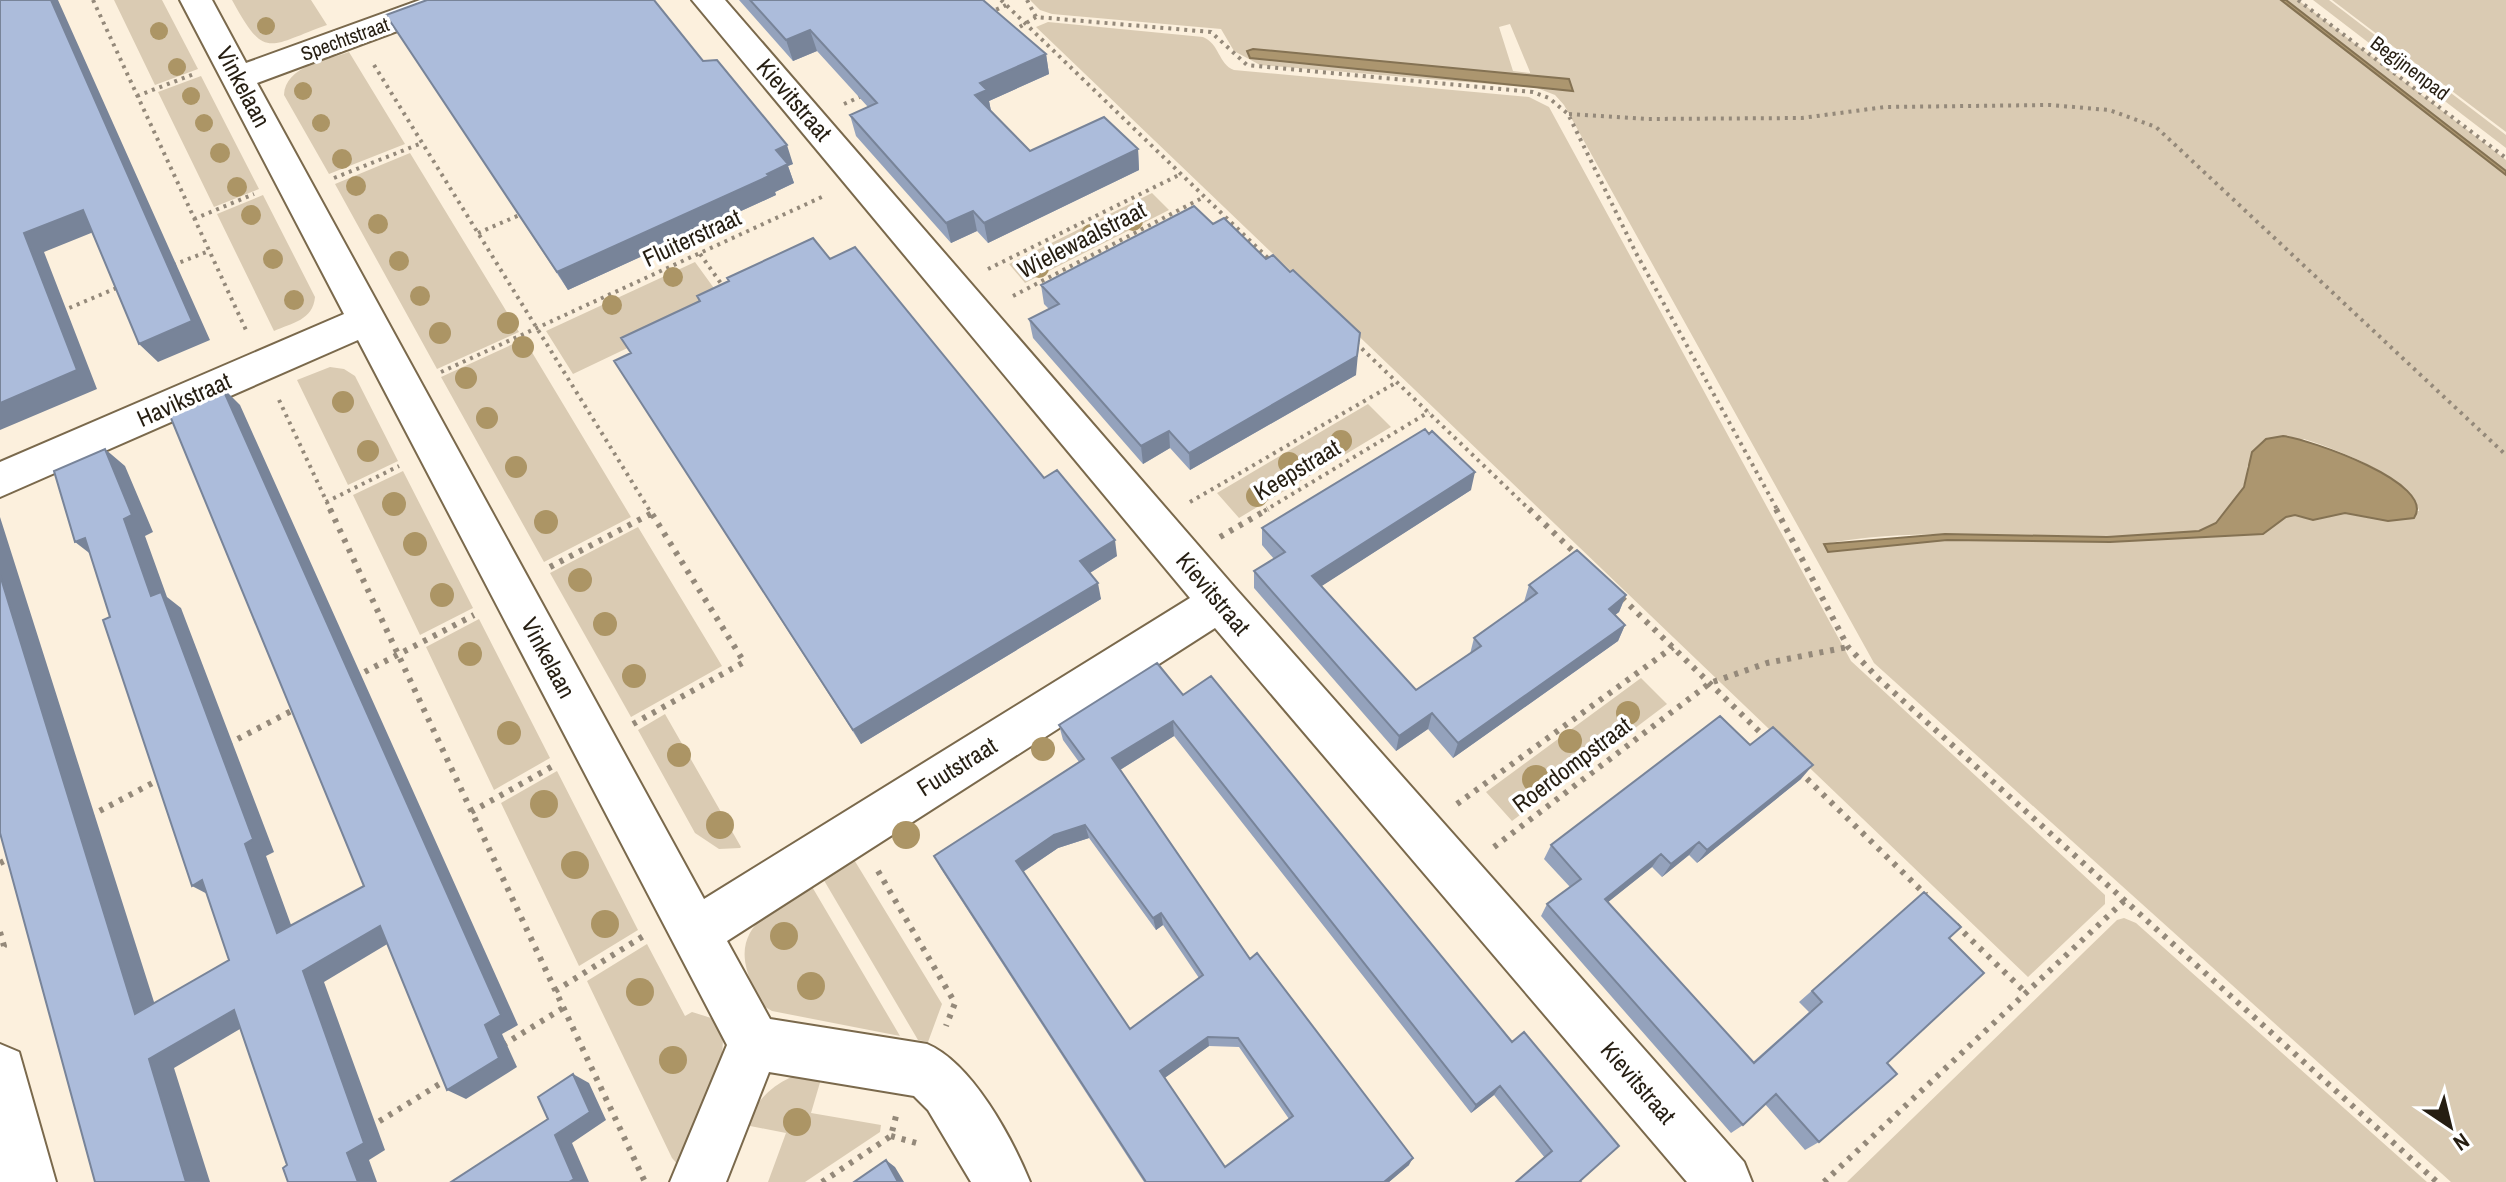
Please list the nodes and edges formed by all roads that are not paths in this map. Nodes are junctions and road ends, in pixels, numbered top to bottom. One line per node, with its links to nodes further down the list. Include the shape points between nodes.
1 (196, 0): 4 (street, Vinkelaan)
2 (451, 0): 4 (street, Spechtstraat, via 351,37)
3 (708, 0): 7 (street, Kievitstraat)
4 (234, 70): 5 (street, Vinkelaan)
5 (367, 320): 6 (street, Havikstraat); 8 (street, Vinkelaan)
6 (0, 480)
7 (1220, 602): 8 (street, Fuutstraat, via 855,832); 14 (street, Kievitstraat)
8 (689, 922): 9 (street, Vinkelaan)
9 (754, 1043): 12 (street); 13 (street, via 927,1071 947,1091)
10 (0, 1071): 11 (street)
11 (28, 1182)
12 (698, 1182)
13 (1002, 1182)
14 (1724, 1182)

